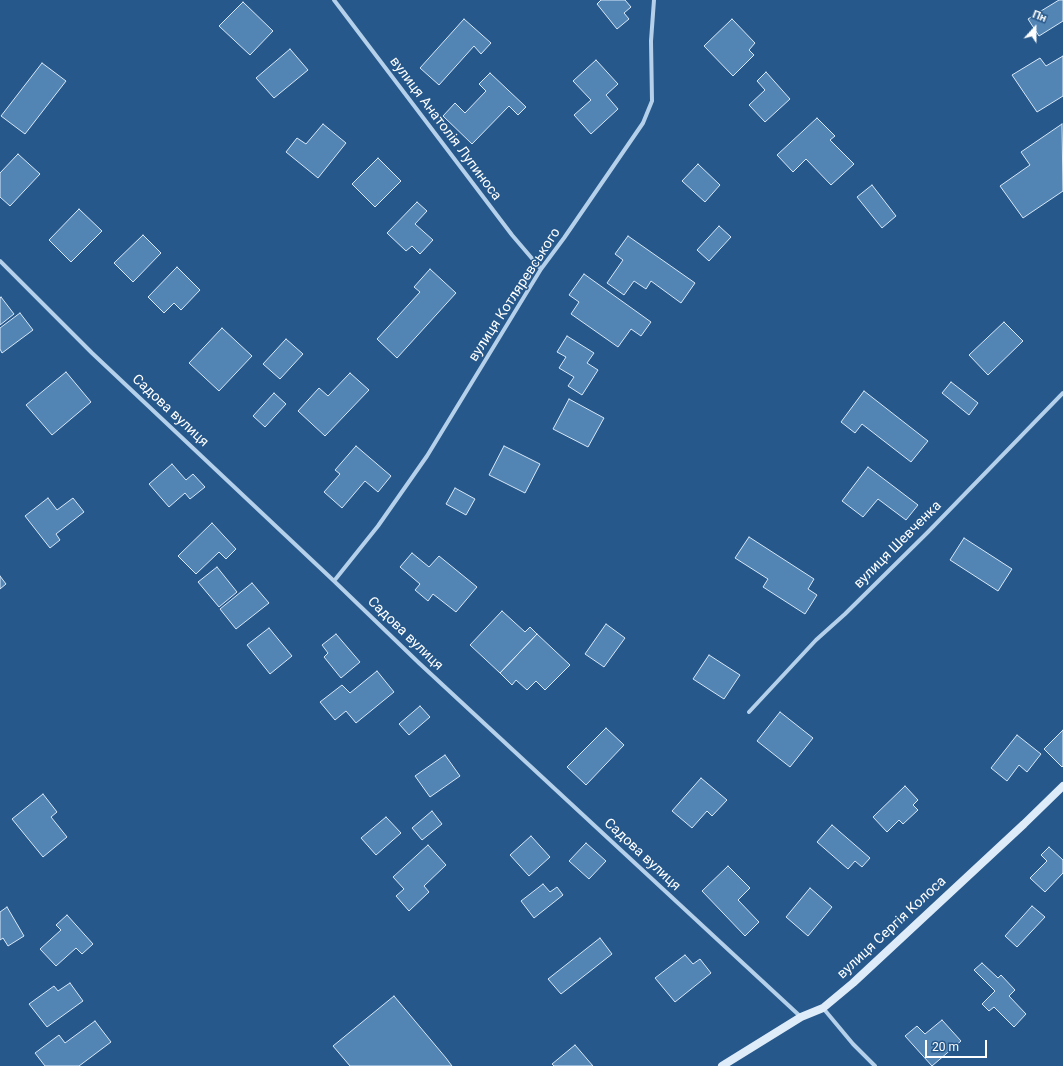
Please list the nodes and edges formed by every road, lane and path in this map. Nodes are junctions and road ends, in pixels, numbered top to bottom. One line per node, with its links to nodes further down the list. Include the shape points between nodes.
1 (334, 0): 4 (street, вулиця Анатолія Лупиноса, via 512,235)
2 (654, 0): 4 (street, вулиця Котляревського, via 651,41 652,101 648,113)
3 (0, 261): 6 (street, Садова вулиця, via 92,352)
4 (541, 269): 6 (street, вулиця Котляревського, via 427,456 378,526)
5 (1063, 393): 7 (street, вулиця Шевченка, via 856,603 816,640)
6 (334, 581): 10 (street, Садова вулиця)
7 (749, 712)
8 (1063, 786): 9 (street, вулиця Сергія Колоса)
9 (823, 1008): 10 (street, вулиця Сергія Колоса); 12 (street)
10 (801, 1017): 11 (street, вулиця Сергія Колоса)
11 (722, 1066)
12 (875, 1066)

